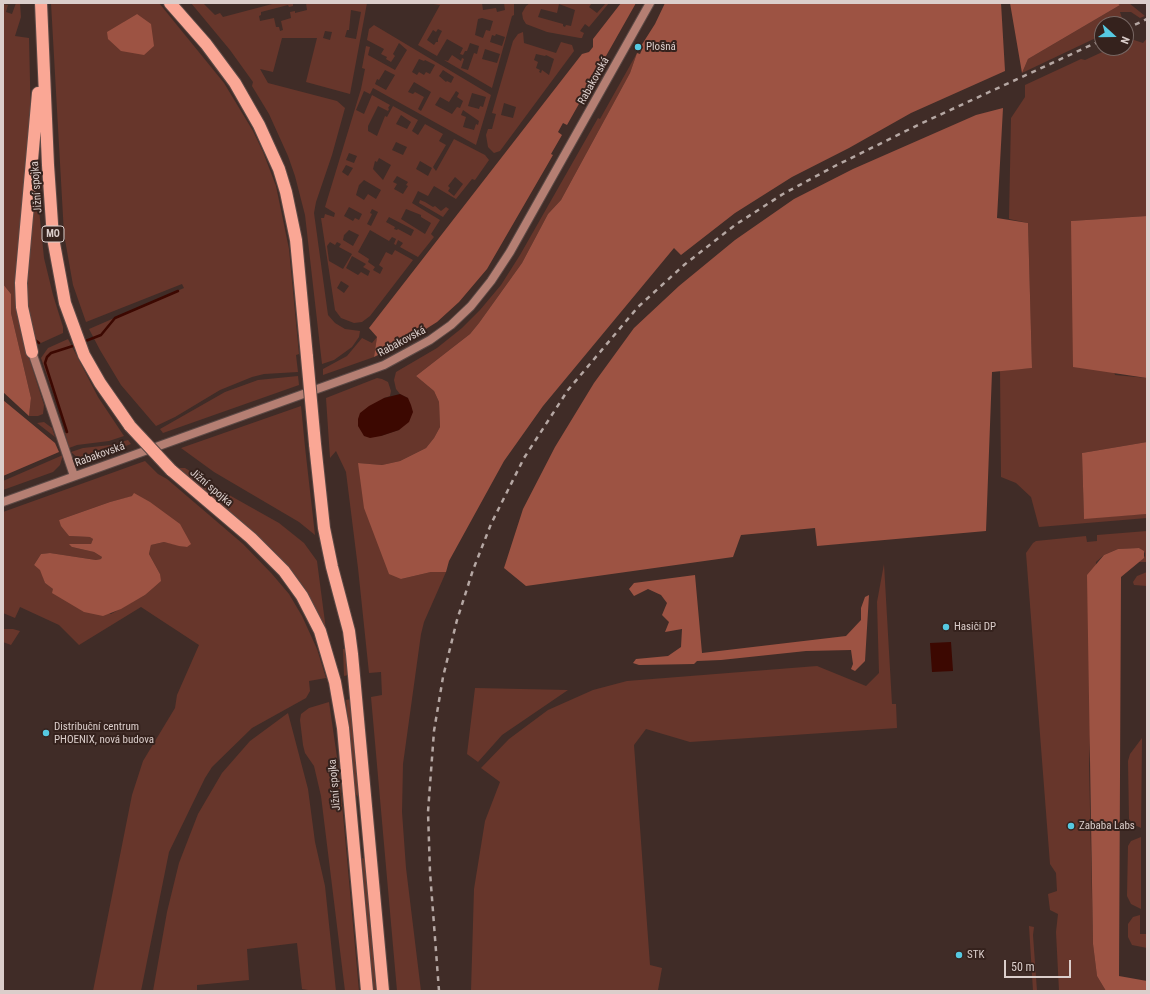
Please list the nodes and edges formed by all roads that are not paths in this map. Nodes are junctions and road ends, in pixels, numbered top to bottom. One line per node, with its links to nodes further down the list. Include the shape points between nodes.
1 (42, 3): 4 (highway, Jižní spojka / MO)
2 (170, 3): 9 (highway, bridge, via 206,44 235,83 260,125 286,192 296,240 324,528 352,654)
3 (650, 3): 6 (main road, Rabakovská, via 510,252 471,306 451,325 430,340 384,365)
4 (42, 50): 5 (highway, via 21,283 22,307); 8 (highway, Jižní spojka / MO, bridge, via 54,238 65,303 84,355 130,426 171,470 251,538 284,571 302,596 320,632 335,682 343,728)
5 (32, 352): 6 (main road)
6 (74, 476): 7 (main road, Rabakovská)
7 (3, 502)
8 (367, 991)
9 (383, 991)

